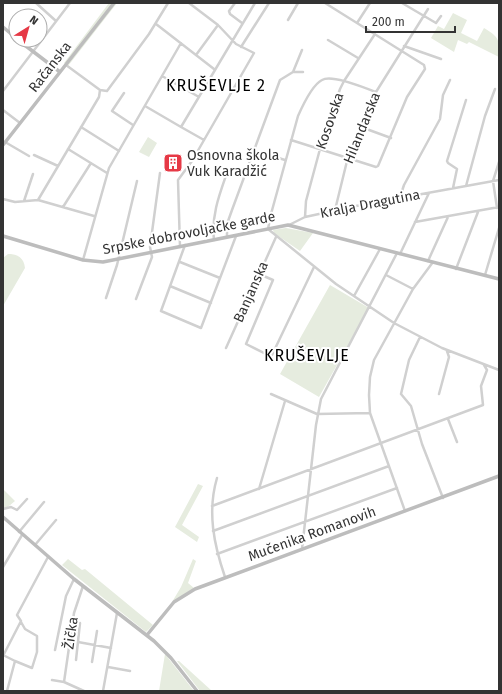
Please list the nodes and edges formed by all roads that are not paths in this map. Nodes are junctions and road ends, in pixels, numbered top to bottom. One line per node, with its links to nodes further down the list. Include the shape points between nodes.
1 (36, 3): 17 (street)
2 (70, 3): 17 (street)
3 (114, 3): 35 (street, Račanska)
4 (168, 3): 20 (street)
5 (189, 3): 21 (street)
6 (235, 3): 18 (street, via 229,11 230,14)
7 (255, 3): 18 (street)
8 (269, 3): 27 (street)
9 (298, 3): 16 (street)
10 (325, 3): 19 (street)
11 (370, 3): 19 (street)
12 (402, 3): 14 (street)
13 (428, 9): 14 (street, Hilandarska)
14 (424, 16): 15 (street, via 436,23); 26 (street, Hilandarska)
15 (441, 16)
16 (288, 20)
17 (56, 21): 31 (street)
18 (242, 23): 23 (street)
19 (357, 23): 22 (street)
20 (156, 24): 25 (street); 43 (street, via 107,91)
21 (218, 25): 23 (street); 32 (street)
22 (375, 34): 30 (street); 33 (street, Kosovska)
23 (232, 40): 27 (street); 36 (street)
24 (328, 40): 33 (street)
25 (181, 43): 32 (street); 40 (street)
26 (404, 46): 30 (street, Hilandarska); 34 (street)
27 (241, 47): 58 (street, via 254,52)
28 (28, 48): 31 (street)
29 (302, 50): 38 (street)
30 (401, 50): 47 (street, Hilandarska); 57 (street, via 424,65 425,69 408,97)
31 (33, 52): 37 (street); 45 (street)
32 (196, 55): 36 (street)
33 (358, 58): 42 (street, Kosovska)
34 (440, 59)
35 (66, 65): 37 (street, Račanska); 43 (street)
36 (214, 69): 48 (street)
37 (60, 72): 52 (street, Račanska)
38 (292, 72): 39 (street); 63 (street, via 280,80)
39 (303, 72)
40 (162, 76): 48 (street); 50 (street)
41 (450, 80): 82 (street, via 443,95 440,119 404,185)
42 (344, 81): 47 (street); 59 (street, via 326,78 319,82 305,102); 62 (street, Kosovska)
43 (100, 90): 54 (street, via 99,97)
44 (495, 90): 79 (street, via 485,116)
45 (3, 91)
46 (124, 92): 53 (street, via 112,111)
47 (376, 92): 56 (street, Hilandarska)
48 (199, 97): 55 (street)
49 (466, 100): 80 (street, via 447,161 457,169)
50 (145, 106): 53 (street); 55 (street)
51 (3, 110): 52 (street)
52 (20, 123): 60 (street, Račanska)
53 (133, 126): 64 (street)
54 (81, 127): 61 (street); 64 (street)
55 (181, 127): 58 (street)
56 (361, 127): 57 (street); 67 (street, Hilandarska)
57 (391, 138): 67 (street, via 376,167)
58 (204, 140): 102 (street, via 178,181)
59 (291, 140): 62 (street); 68 (street)
60 (4, 144): 66 (street)
61 (68, 149): 70 (street); 71 (street)
62 (320, 149): 67 (street); 92 (street, Kosovska, via 306,201)
63 (253, 150): 68 (street); 99 (street, via 227,224)
64 (119, 151): 73 (street)
65 (34, 155): 71 (street)
66 (29, 156)
67 (348, 157): 88 (street, Hilandarska)
68 (286, 160): 96 (street)
69 (499, 162): 78 (street)
70 (91, 163): 73 (street); 86 (street)
71 (58, 166): 84 (street)
72 (228, 170): 101 (street, via 217,203)
73 (107, 173): 90 (street)
74 (160, 173): 105 (street)
75 (33, 174): 85 (street)
76 (499, 180): 78 (street, Kralja Dragutina)
77 (137, 181): 107 (street)
78 (493, 181): 79 (street, Kralja Dragutina); 87 (street)
79 (466, 186): 80 (street, Kralja Dragutina)
80 (453, 188): 81 (street, Kralja Dragutina)
81 (429, 192): 82 (street, Kralja Dragutina); 93 (street)
82 (400, 198): 88 (street, Kralja Dragutina)
83 (3, 199): 85 (street)
84 (38, 200): 85 (street); 86 (street)
85 (24, 201)
86 (63, 207): 90 (street)
87 (498, 208): 89 (street, Kralja Dragutina)
88 (335, 210): 92 (street, Kralja Dragutina)
89 (478, 211): 91 (street, Kralja Dragutina); 113 (street)
90 (94, 216): 108 (street)
91 (448, 216): 93 (street, Kralja Dragutina); 109 (street)
92 (305, 217): 94 (street, Kralja Dragutina)
93 (415, 222): 106 (street)
94 (288, 225): 96 (street, Srpske dobrovoljačke garde); 104 (street, Srpske dobrovoljačke garde)
95 (499, 228): 116 (street)
96 (268, 229): 98 (street, Srpske dobrovoljačke garde); 100 (street)
97 (3, 236): 108 (street, Srpske dobrovoljačke garde)
98 (236, 236): 99 (street, Srpske dobrovoljačke garde); 117 (street)
99 (227, 237): 101 (street, Srpske dobrovoljačke garde)
100 (277, 237): 112 (street); 114 (street, Banjanska)
101 (214, 240): 103 (street, Srpske dobrovoljačke garde)
102 (180, 246): 103 (street, Srpske dobrovoljačke garde); 105 (street, Srpske dobrovoljačke garde)
103 (185, 246): 110 (street)
104 (380, 249): 106 (street, Srpske dobrovoljačke garde); 121 (street)
105 (151, 252): 107 (street, Srpske dobrovoljačke garde); 123 (street, via 152,257)
106 (399, 254): 109 (street, Srpske dobrovoljačke garde); 115 (street)
107 (119, 259): 108 (street, Srpske dobrovoljačke garde, via 103,262); 122 (street)
108 (83, 260)
109 (428, 261): 111 (street, Srpske dobrovoljačke garde)
110 (180, 262): 117 (street); 119 (street)
111 (433, 262): 113 (street, Srpske dobrovoljačke garde); 120 (street)
112 (314, 267): 114 (street, via 270,356 246,344 273,280); 121 (street)
113 (456, 269): 116 (street, Srpske dobrovoljačke garde)
114 (259, 274): 128 (street, Banjanska)
115 (386, 275): 120 (street); 125 (street)
116 (485, 276): 118 (street, Srpske dobrovoljačke garde)
117 (220, 278): 124 (street)
118 (499, 280)
119 (170, 286): 124 (street); 124 (street, via 161,311 201,328)
120 (413, 289): 126 (street)
121 (354, 296): 125 (street)
122 (106, 298)
123 (136, 299)
124 (211, 303)
125 (370, 308): 126 (street); 140 (street, via 325,390)
126 (394, 323): 127 (street); 139 (street, via 374,360 370,378)
127 (420, 337): 129 (street); 142 (street, via 409,360 401,394 411,406)
128 (226, 348)
129 (447, 350): 130 (street); 131 (street)
130 (455, 354): 131 (street); 132 (street)
131 (449, 357): 137 (street)
132 (484, 365): 133 (street); 134 (street)
133 (490, 367): 134 (street); 135 (street)
134 (486, 370): 141 (street, via 481,386 483,405)
135 (499, 370)
136 (272, 394): 138 (street)
137 (439, 394)
138 (285, 401): 140 (street); 150 (street)
139 (370, 413): 140 (street); 144 (street)
140 (317, 414): 146 (street)
141 (448, 418): 142 (street); 143 (street)
142 (418, 430): 144 (street); 152 (street)
143 (457, 442)
144 (381, 444): 145 (street); 146 (street)
145 (389, 466): 149 (street); 151 (street)
146 (310, 471): 150 (street); 151 (street)
147 (499, 476): 152 (street, Mučenika Romanovih)
148 (217, 478): 155 (street)
149 (397, 488): 157 (street); 160 (street)
150 (259, 489): 155 (street)
151 (308, 496): 160 (street); 161 (street)
152 (443, 498): 157 (street, Mučenika Romanovih)
153 (27, 499): 156 (street, via 17,510 11,507)
154 (44, 502): 162 (street)
155 (212, 506): 161 (street)
156 (3, 509)
157 (405, 512): 164 (street, Mučenika Romanovih)
158 (3, 519): 162 (street)
159 (56, 520): 163 (street)
160 (305, 521): 164 (street); 165 (street)
161 (213, 531): 165 (street)
162 (20, 533): 163 (street); 167 (street)
163 (34, 545): 166 (street)
164 (302, 549): 168 (street, Mučenika Romanovih)
165 (217, 554): 168 (street)
166 (48, 557): 169 (street); 172 (street, via 17,615)
167 (3, 567)
168 (226, 577): 175 (street, Mučenika Romanovih, via 183,595)
169 (74, 579): 170 (street); 179 (street, via 66,596)
170 (83, 586): 171 (street); 187 (street, Žička, via 76,603)
171 (117, 613): 175 (street); 178 (street)
172 (21, 621): 180 (street); 182 (street, via 25,629 37,636 37,652 32,668)
173 (80, 623): 176 (street)
174 (97, 631): 177 (street)
175 (146, 635): 191 (street, via 162,649)
176 (77, 642): 177 (street); 181 (street)
177 (94, 645): 178 (street); 183 (street)
178 (110, 648): 184 (street)
179 (55, 650)
180 (3, 655): 182 (street)
181 (76, 660)
182 (15, 662): 188 (street)
183 (92, 662)
184 (108, 667): 185 (street); 190 (street)
185 (130, 671)
186 (52, 680): 187 (street)
187 (64, 682): 189 (street)
188 (7, 691)
189 (84, 691)
190 (104, 691)
191 (197, 691)

